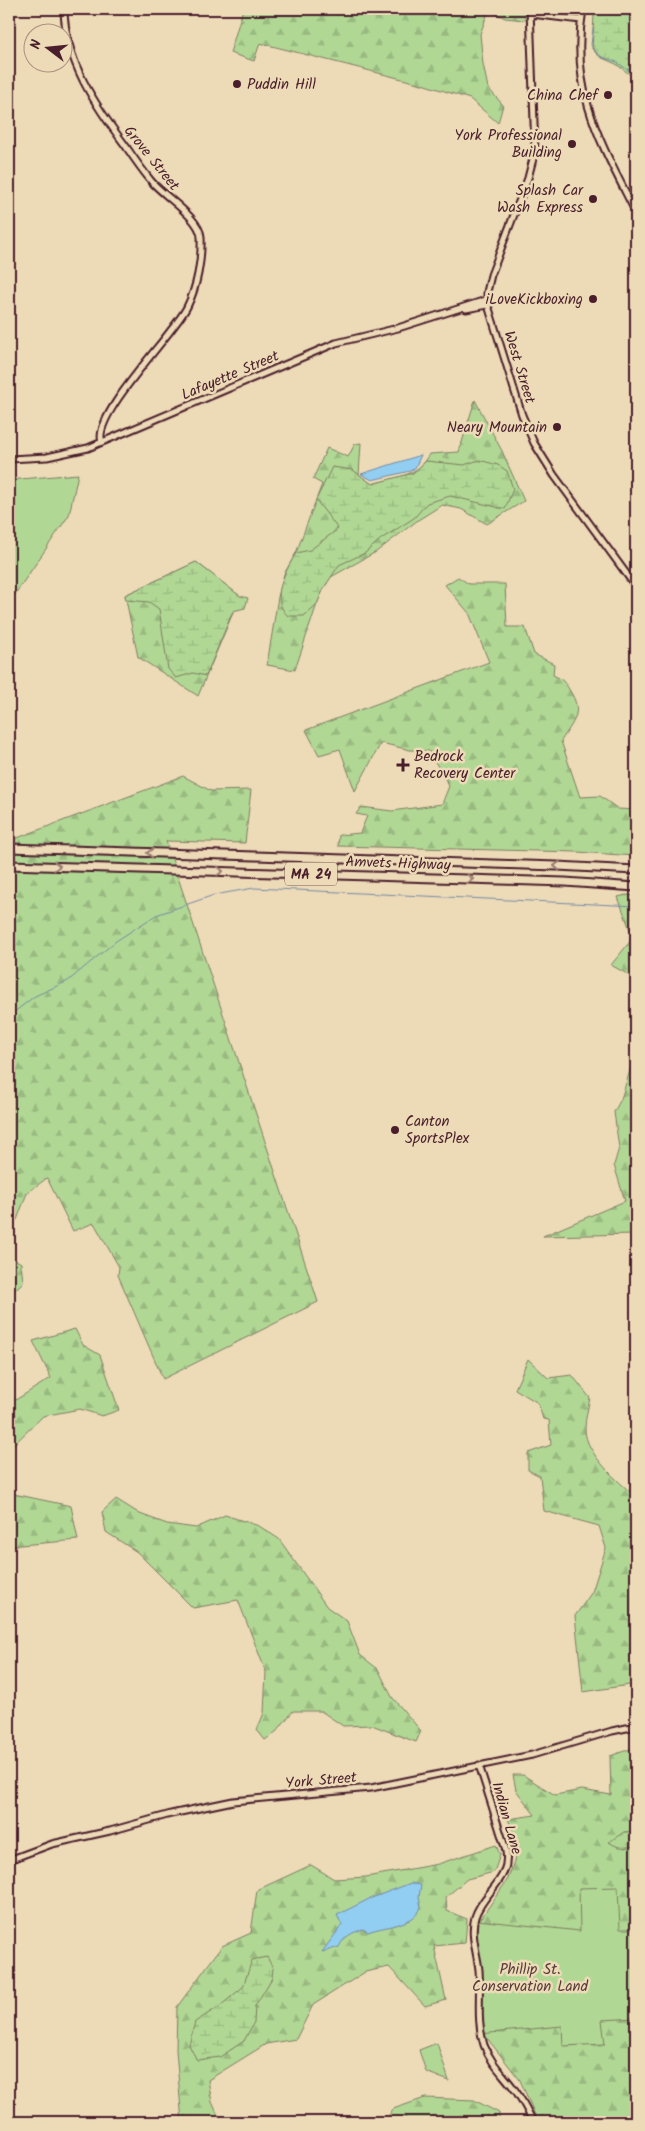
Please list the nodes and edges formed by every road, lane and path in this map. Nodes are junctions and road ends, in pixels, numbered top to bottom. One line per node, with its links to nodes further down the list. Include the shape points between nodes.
1 (64, 9): 7 (street, Grove Street, via 75,62 97,107 152,182 196,223 201,236 196,280 187,307 111,408 100,432)
2 (583, 9): 4 (street)
3 (531, 11): 4 (street); 6 (street, West Street, via 535,151 491,275)
4 (582, 20): 5 (street, via 580,59 587,107)
5 (636, 213)
6 (487, 302): 7 (street, Lafayette Street, via 332,345); 9 (street, West Street, via 522,415 534,443)
7 (102, 442): 8 (street, Lafayette Street, via 51,457)
8 (9, 460)
9 (636, 587)
10 (9, 848): 12 (highway, Amvets Highway / MA 24, one-way to 10)
11 (9, 865): 13 (highway, Amvets Highway / MA 24, one-way to 13)
12 (636, 869)
13 (636, 887)
14 (636, 1726): 15 (street, York Street, via 532,1755)
15 (479, 1765): 16 (street, York Street, via 372,1788 233,1801 61,1842); 17 (street, Indian Lane, via 507,1854 502,1878 480,1906 474,1924 479,2021 490,2058 520,2096)
16 (9, 1860)
17 (533, 2122)

